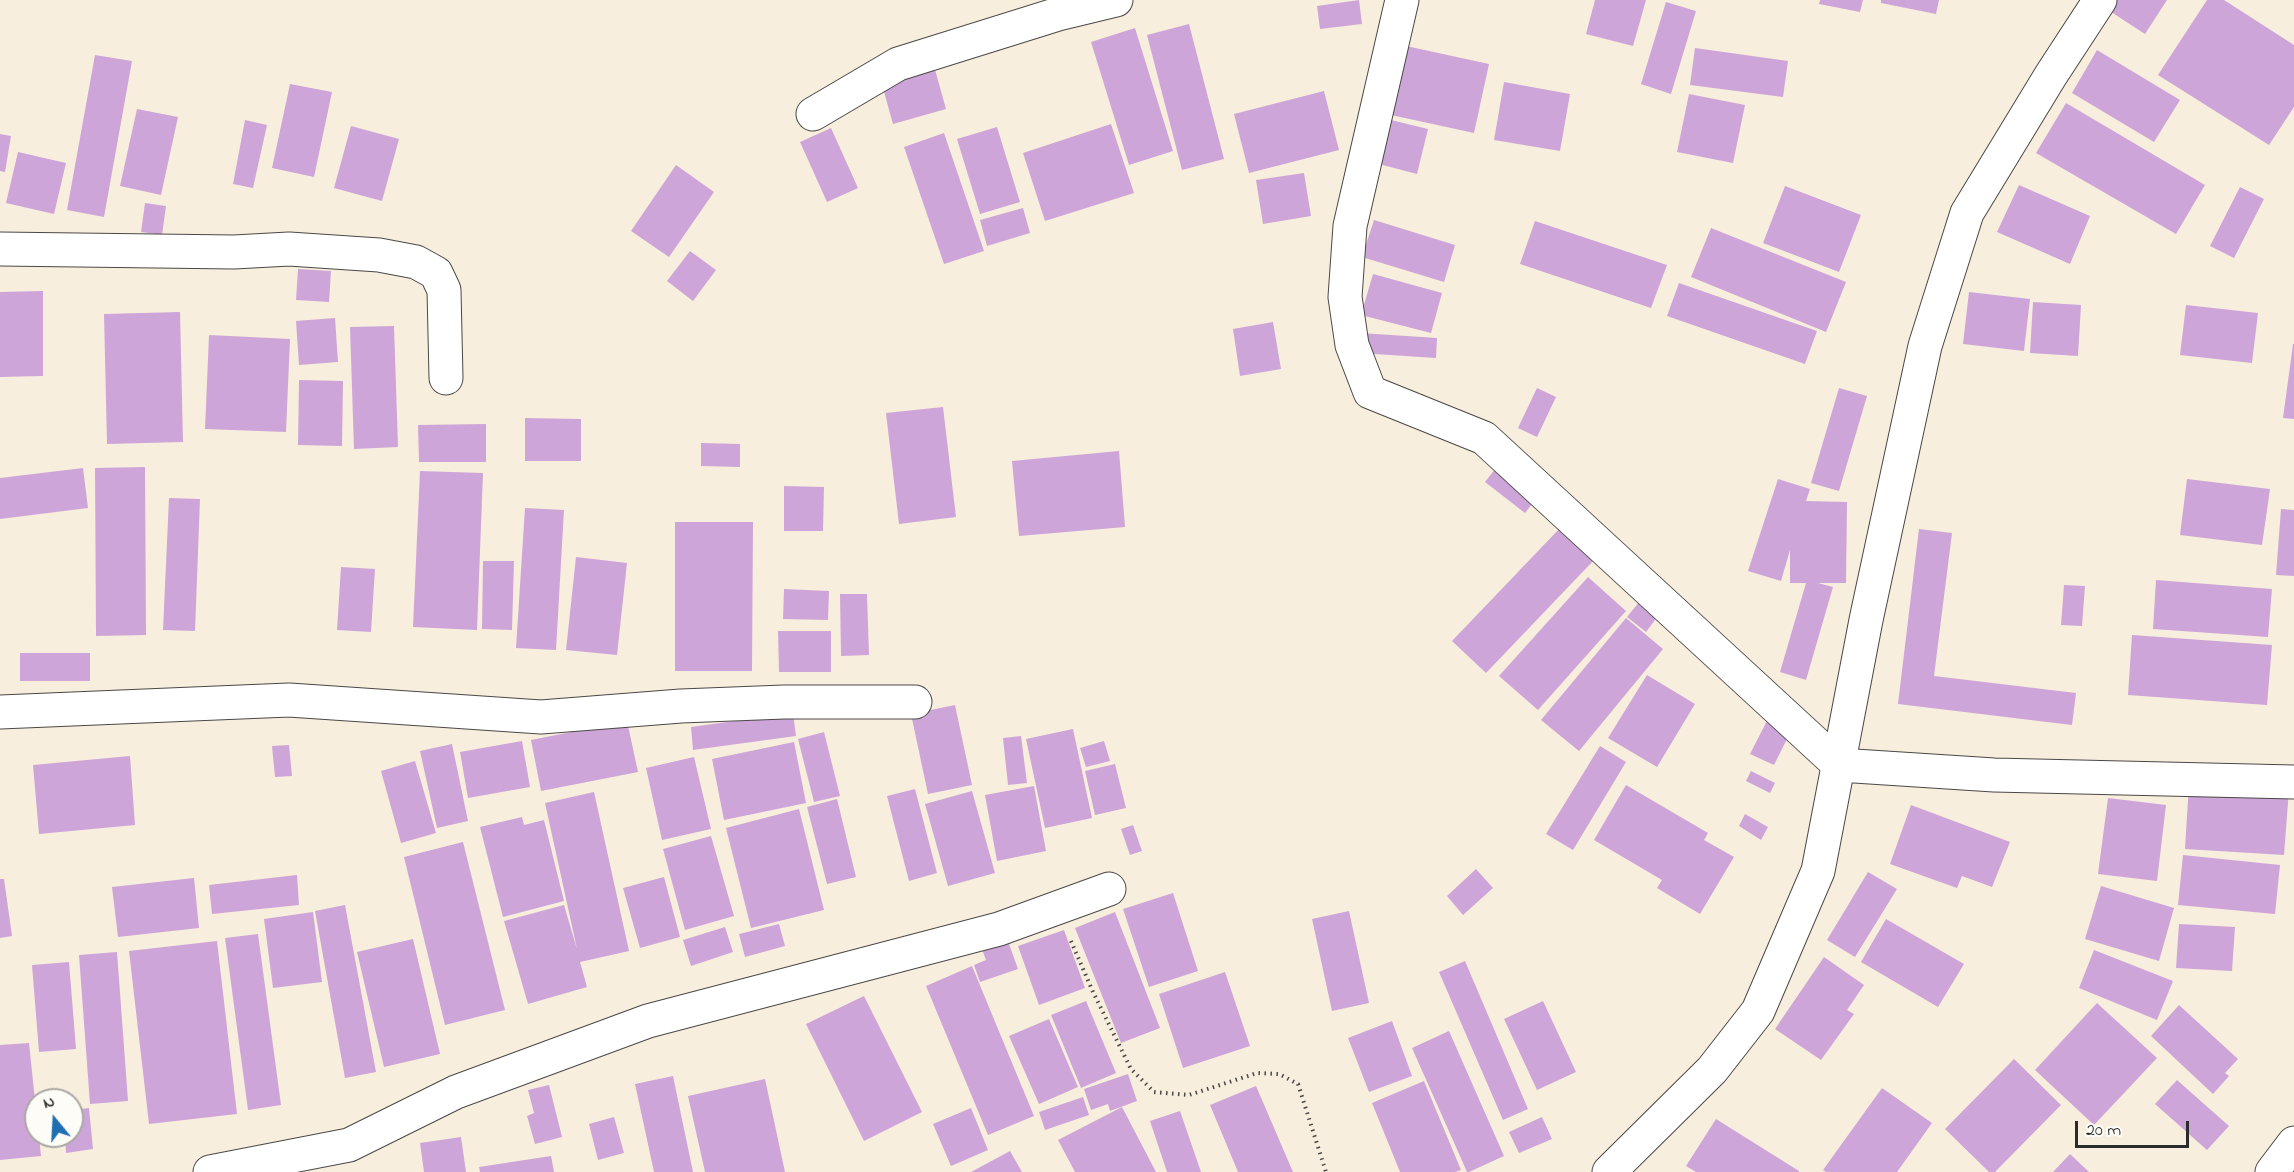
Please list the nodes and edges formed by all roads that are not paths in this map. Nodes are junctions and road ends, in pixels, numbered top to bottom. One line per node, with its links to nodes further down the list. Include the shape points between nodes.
1 (1116, 0): 4 (street, via 898,64)
2 (1402, 0): 9 (street, via 1350,226 1346,297 1352,345 1370,392 1484,438)
3 (2100, 0): 9 (street, via 1967,213 1925,346)
4 (813, 114)
5 (0, 249): 6 (street, via 289,249 370,254 416,262 436,273 444,290)
6 (446, 378)
7 (915, 702): 8 (street, via 772,702 541,717 289,700)
8 (0, 712)
9 (1839, 765): 10 (street, via 1994,774); 14 (street, via 1818,871 1758,1011 1712,1070)
10 (2294, 782)
11 (1109, 889): 13 (street, via 999,929 648,1021 456,1092 349,1145)
12 (2294, 1143): 15 (street)
13 (210, 1172)
14 (1610, 1172)
15 (2272, 1172)

